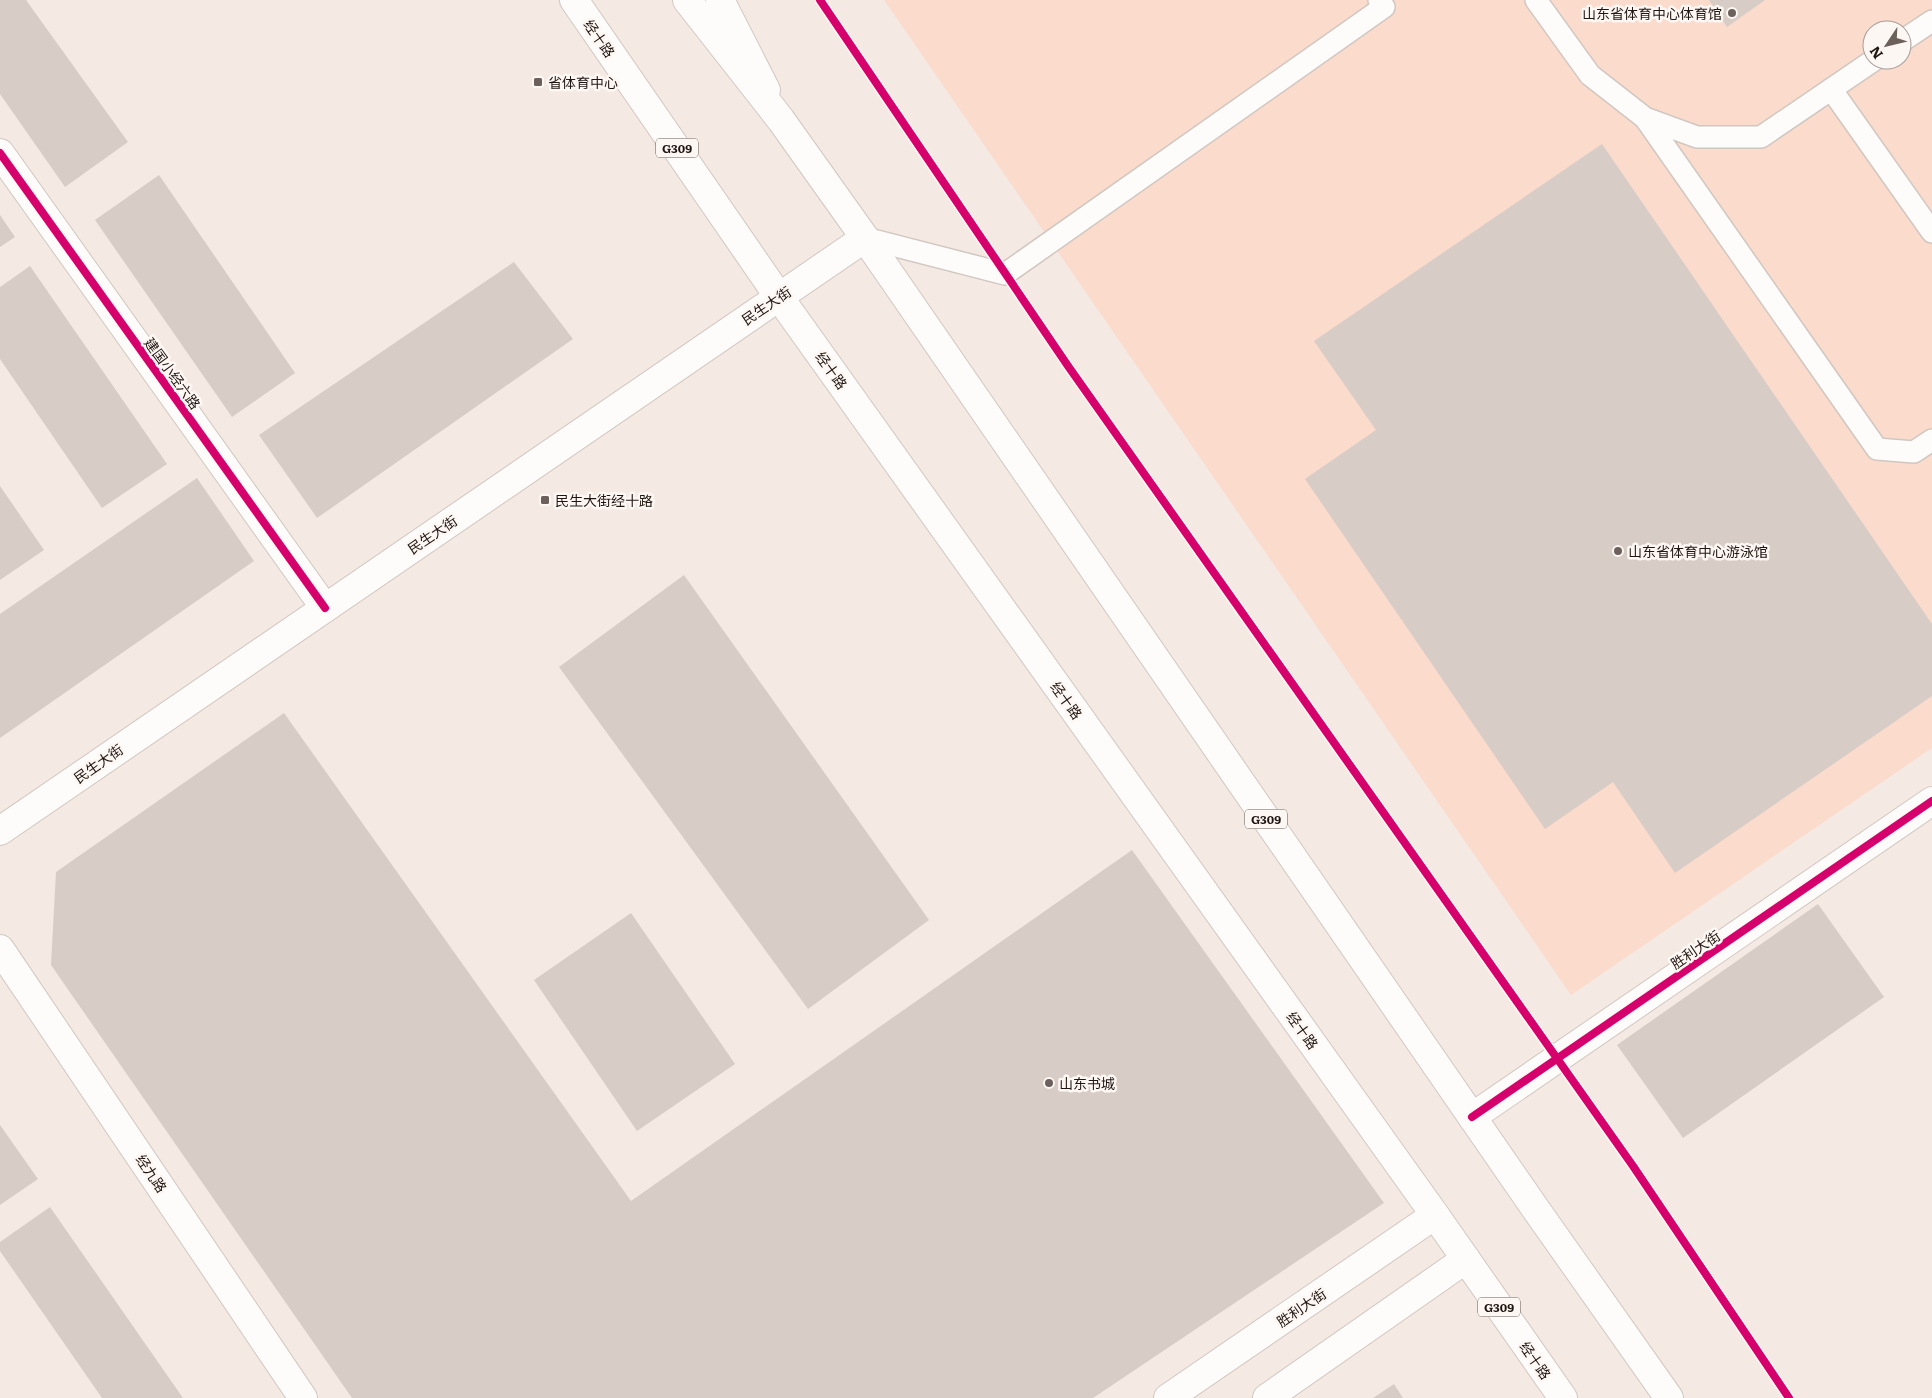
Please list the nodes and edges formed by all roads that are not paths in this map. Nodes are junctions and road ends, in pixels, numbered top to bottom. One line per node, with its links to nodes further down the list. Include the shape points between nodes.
1 (574, 0): 15 (main road, 经十路 / G309)
2 (687, 0): 11 (main road, G309)
3 (720, 0): 11 (main road)
4 (1536, 0): 10 (lane, via 1590,75)
5 (1386, 2): 14 (lane, via 1005,274)
6 (1932, 21): 7 (lane)
7 (1912, 35)
8 (1862, 68): 9 (lane)
9 (1831, 89): 10 (lane, via 1761,137 1697,137); 13 (lane)
10 (1645, 118): 16 (lane, via 1877,449 1914,452)
11 (782, 120): 14 (main road, G309)
12 (0, 152): 17 (main road, 建国小经六路)
13 (1932, 232)
14 (865, 238): 15 (main road, 民生大街); 21 (main road, G309)
15 (779, 297): 17 (main road, 民生大街); 22 (main road, 经十路 / G309)
16 (1932, 440)
17 (325, 608): 19 (main road, 民生大街)
18 (1932, 802): 21 (main road, 胜利大街)
19 (0, 831)
20 (0, 949): 24 (main road, 经九路)
21 (1472, 1116): 28 (main road, G309)
22 (1435, 1216): 23 (main road, 经十路 / G309); 25 (main road, 胜利大街)
23 (1466, 1259): 26 (main road); 27 (main road, 经十路 / G309)
24 (303, 1398)
25 (1168, 1398)
26 (1268, 1398)
27 (1563, 1398)
28 (1670, 1398)

